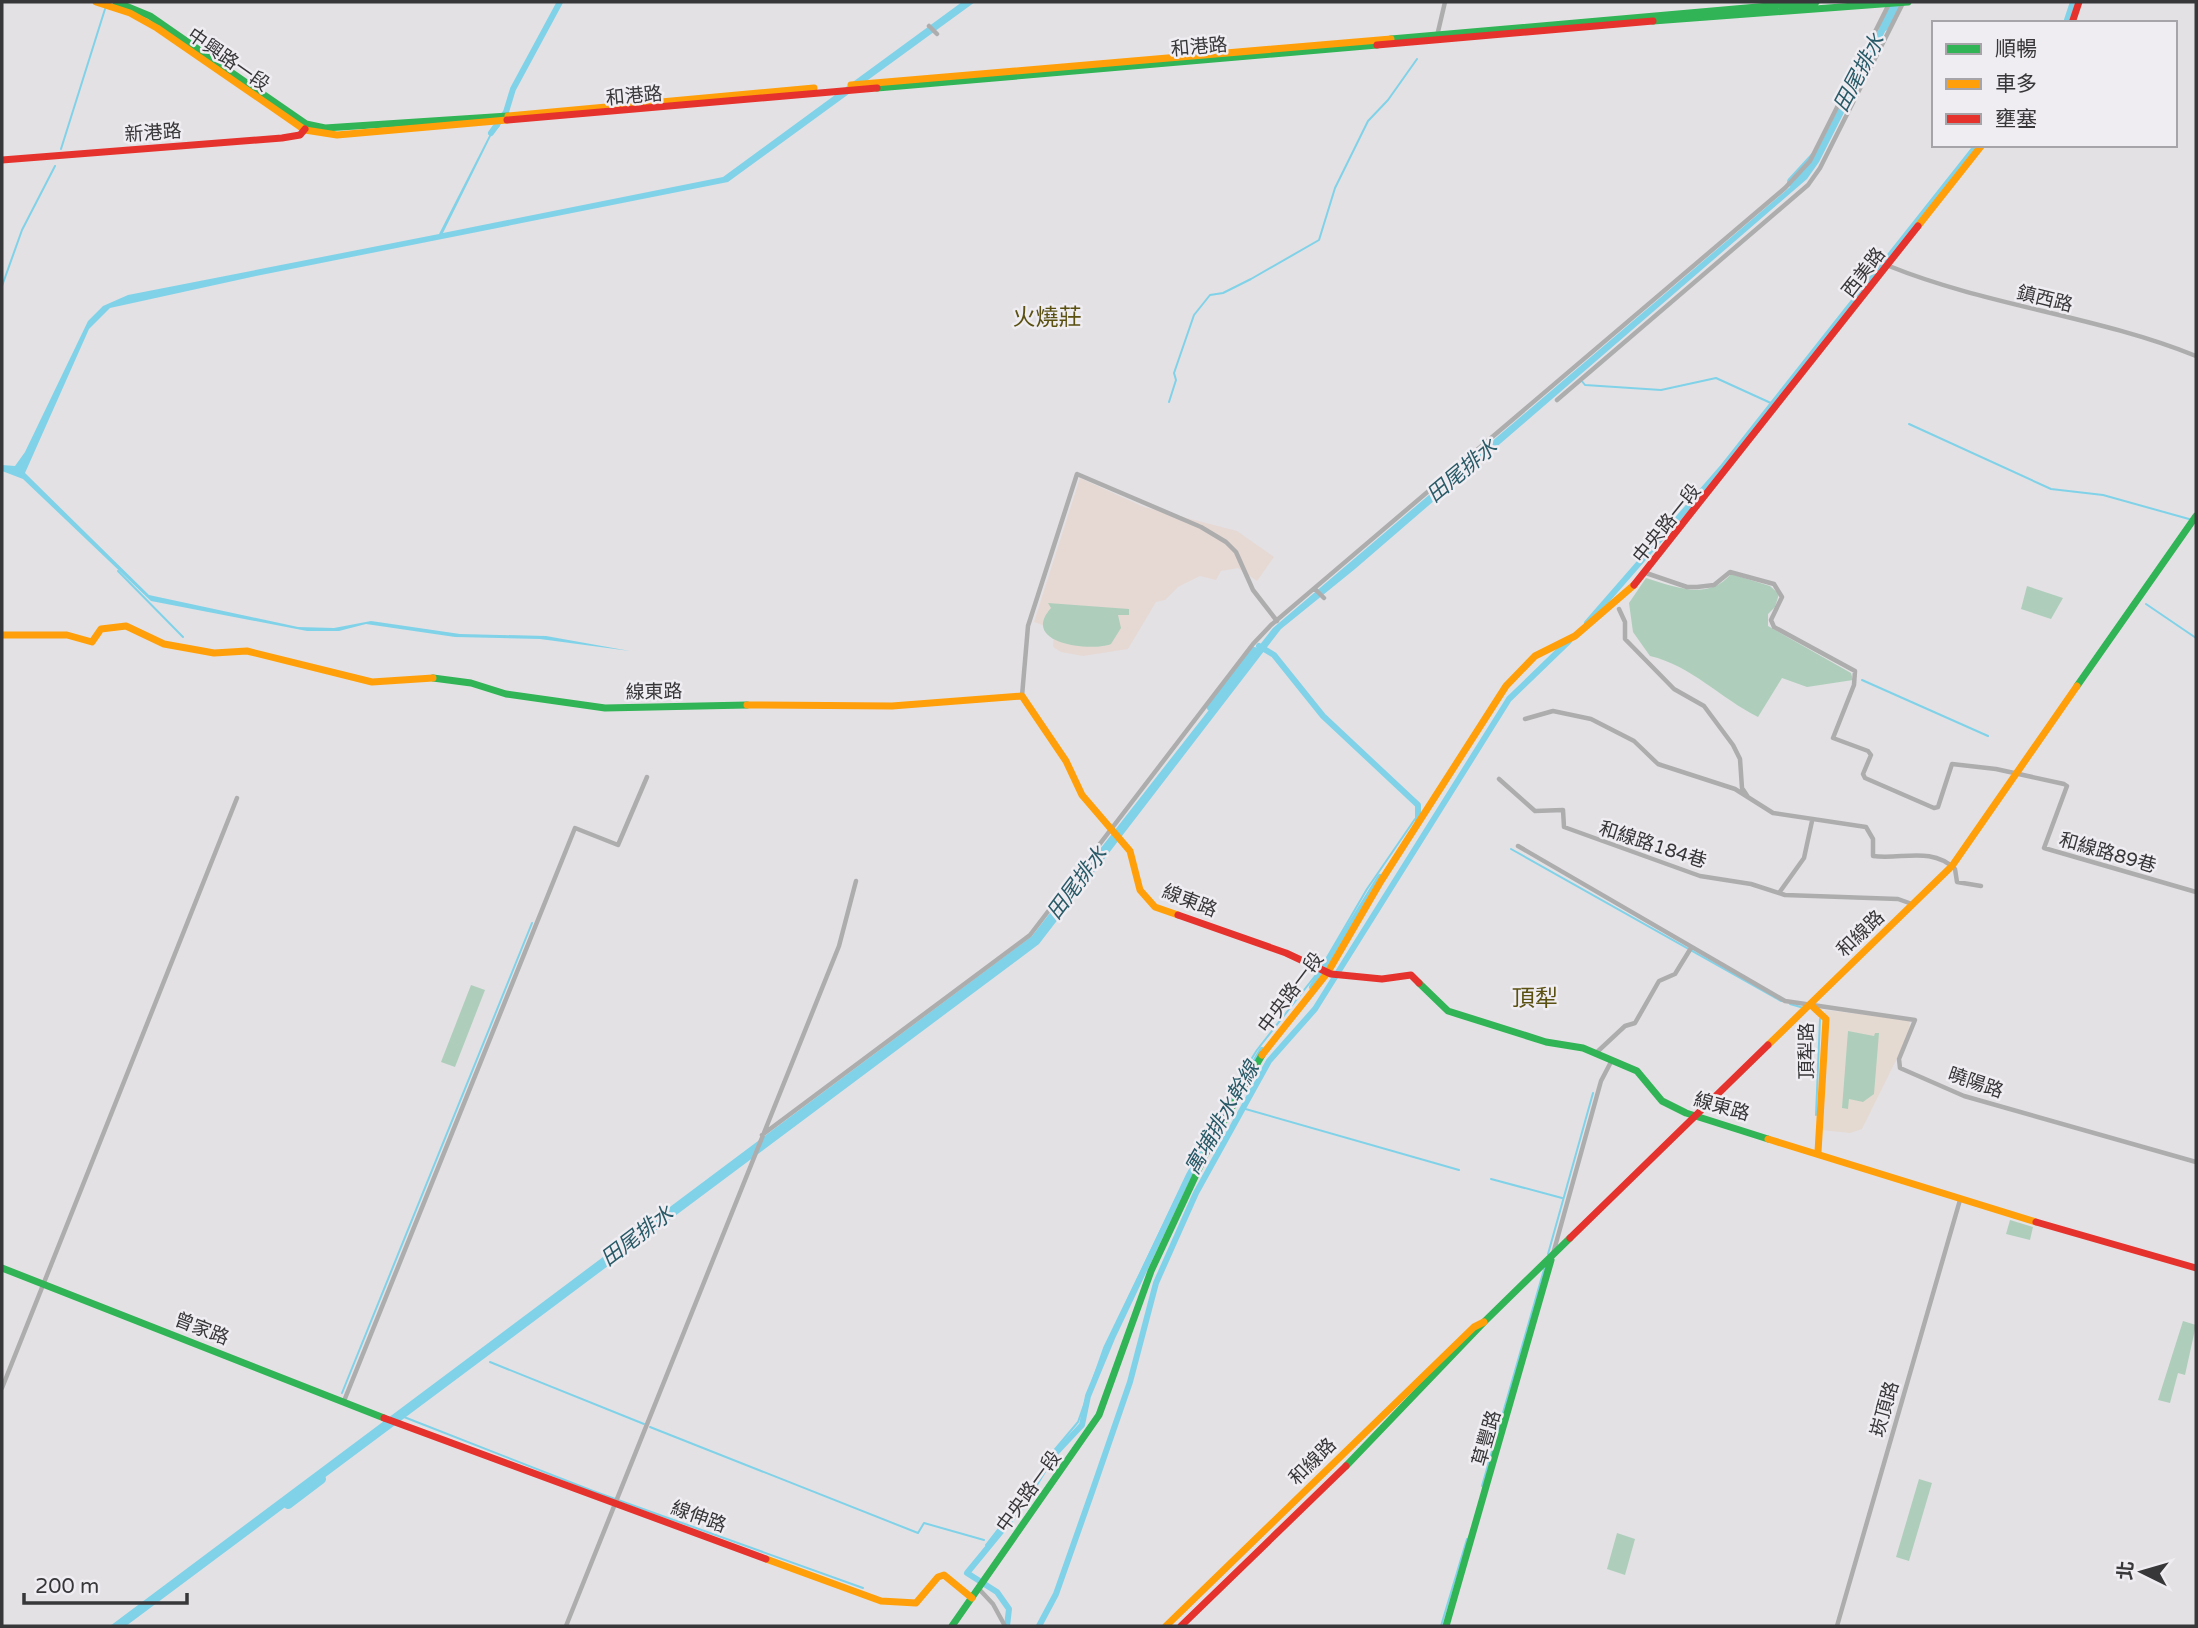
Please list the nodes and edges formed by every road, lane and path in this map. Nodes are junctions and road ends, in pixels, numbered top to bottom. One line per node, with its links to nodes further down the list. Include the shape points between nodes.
1 (96, 2): 12 (street, 中興路一段, via 157,28)
2 (116, 2): 12 (street, 中興路一段, via 150,16)
3 (1445, 2): 10 (street)
4 (1816, 2): 10 (street, 和港路)
5 (1898, 2): 10 (street, 和港路); 15 (street); 16 (street)
6 (2079, 2): 7 (street)
7 (2072, 21)
8 (929, 26): 9 (street)
9 (937, 34)
10 (1437, 37): 11 (street, 和港路)
11 (494, 120): 12 (street, 新港路)
12 (305, 127): 14 (street, 新港路, via 300,135 282,138)
13 (1980, 147): 17 (street, 西美路)
14 (2, 160)
15 (1810, 161): 16 (street); 23 (street, via 1775,196)
16 (1820, 168): 19 (street, via 1808,185)
17 (1888, 265): 18 (street, 鎮西路, via 1963,291); 20 (street, 西美路)
18 (2196, 356)
19 (1558, 400)
20 (1769, 418): 22 (street, 中央路一段)
21 (2196, 516): 30 (street, 和線路)
22 (1646, 573): 30 (street, via 1687,587 1714,585 1730,572 1774,584 1782,597 1771,620 1774,627 1855,671 1857,677 1833,738 1868,751 1865,778 1934,808 1952,764); 45 (street, 中央路一段, via 1622,600 1575,636 1535,656 1499,697)
23 (1315, 589): 24 (street); 26 (street)
24 (1324, 597)
25 (1619, 609): 33 (street, via 1625,639 1674,689 1704,706 1734,745)
26 (1277, 621): 28 (street, via 1226,542 1077,474 1028,626); 36 (street, via 1253,644)
27 (2, 635): 28 (street, 線東路, via 67,635 92,642 104,628 120,626 164,644 214,653 247,651 359,680 420,677 605,708 892,706)
28 (1022, 696): 36 (street, 線東路, via 1066,761 1082,794)
29 (1525, 719): 33 (street, via 1553,711 1591,719 1634,741 1658,764)
30 (2017, 774): 38 (street, 和線路); 41 (street, 和線路89巷, via 2067,786 2044,848)
31 (647, 777): 60 (street, via 618,845 575,828)
32 (1499, 779): 42 (street, 和線路184巷, via 1535,811 1563,810 1563,826 1591,839 1700,876)
33 (1748, 797): 35 (street, via 1773,813)
34 (237, 798): 57 (street)
35 (1812, 821): 38 (street, via 1866,827 1873,839 1873,856 1926,855); 42 (street, via 1804,858)
36 (1112, 829): 45 (street, 線東路, via 1130,852 1140,890 1155,907); 50 (street, via 1030,935)
37 (1518, 846): 44 (street, 頂犁路)
38 (1952, 866): 40 (street, via 1957,882); 43 (street, 和線路)
39 (856, 881): 50 (street, via 839,946)
40 (1981, 886)
41 (2196, 892)
42 (1779, 893): 43 (street, 和線路184巷, via 1898,899)
43 (1913, 904): 46 (street, 和線路)
44 (1690, 948): 46 (street, 頂犁路, via 1786,1001); 47 (street, via 1675,974 1659,981 1635,1023 1625,1026)
45 (1327, 972): 47 (street, 線東路, via 1382,979 1411,975 1448,1011); 64 (street, 中央路一段, via 1261,1056 1209,1147 1151,1271 1099,1415)
46 (1811, 1005): 49 (street, 和線路); 51 (street, 頂犁路, via 1826,1018); 52 (street, 曉陽路, via 1915,1020 1899,1059 1900,1068 1964,1096)
47 (1596, 1053): 48 (street, 線東路)
48 (1612, 1060): 49 (street, 線東路, via 1637,1071 1662,1101); 54 (street, via 1601,1081)
49 (1696, 1116): 51 (street, 線東路); 54 (street, 和線路)
50 (762, 1135): 62 (street)
51 (1818, 1152): 53 (street, 線東路)
52 (2196, 1162)
53 (1961, 1200): 56 (street, 線東路); 72 (street, 崁頂路)
54 (1552, 1258): 58 (street, 和線路); 71 (street, 草豐路)
55 (2, 1268): 57 (street, 曾家路)
56 (2196, 1268)
57 (43, 1284): 59 (street); 60 (street, 曾家路)
58 (1484, 1322): 63 (street, 和線路, via 1394,1419); 63 (street, 和線路, via 1380,1415)
59 (2, 1388)
60 (344, 1402): 61 (street, 曾家路)
61 (400, 1424): 62 (street, 線伸路)
62 (613, 1501): 65 (street, 線伸路, via 881,1601 916,1603 944,1575); 66 (street)
63 (1232, 1569): 69 (street, 和線路); 70 (street, 和線路)
64 (979, 1589): 65 (street, 中央路一段); 68 (street)
65 (972, 1598): 67 (street, 中央路一段)
66 (566, 1626)
67 (952, 1626)
68 (1005, 1626)
69 (1166, 1626)
70 (1181, 1626)
71 (1446, 1626)
72 (1836, 1626)

